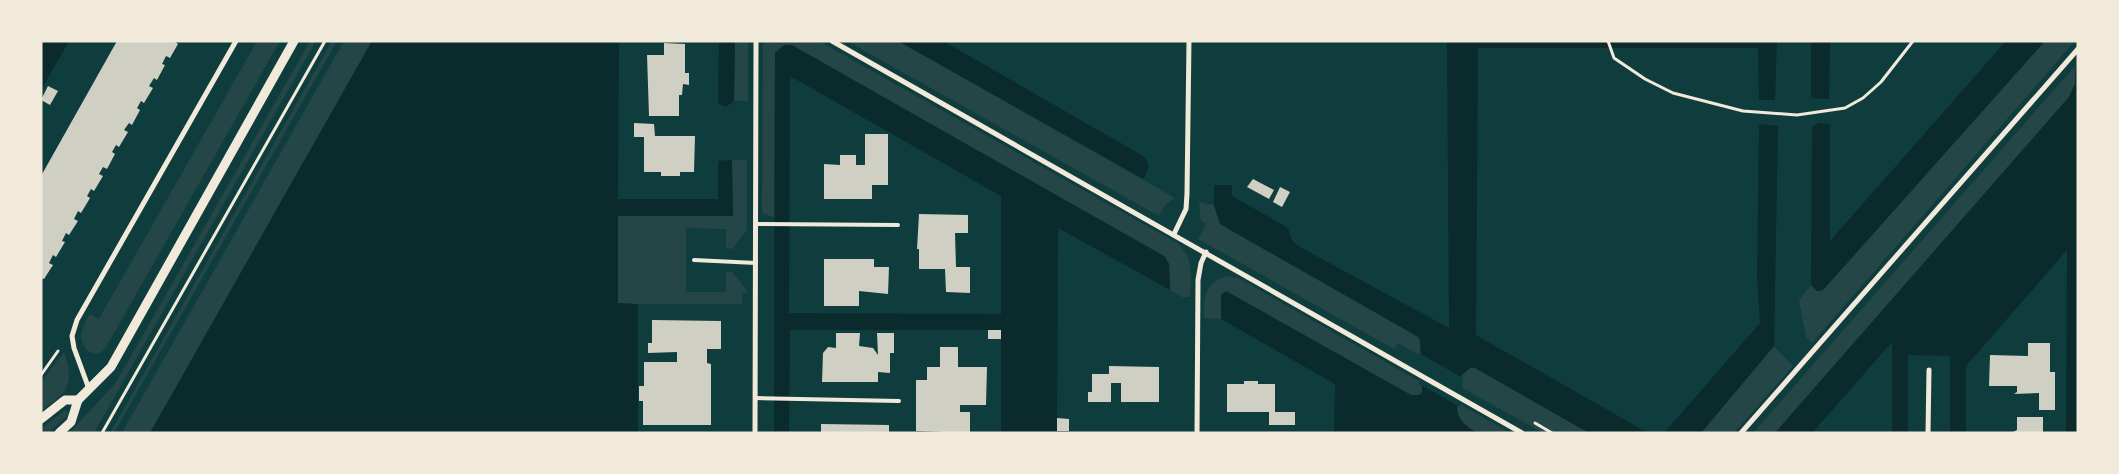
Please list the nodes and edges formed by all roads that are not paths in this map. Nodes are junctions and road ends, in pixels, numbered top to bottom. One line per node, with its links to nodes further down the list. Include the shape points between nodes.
1 (236, 41): 14 (street, via 77,320 72,336 74,348)
2 (294, 41): 14 (street, via 111,367)
3 (756, 41): 7 (street)
4 (832, 41): 9 (street)
5 (1189, 41): 9 (street, via 1188,194 1186,209)
6 (2078, 50): 23 (street)
7 (756, 224): 8 (lane); 12 (street)
8 (898, 225)
9 (1174, 234): 10 (street)
10 (1206, 252): 21 (street, via 1198,280); 22 (street)
11 (694, 260): 12 (lane)
12 (756, 263): 15 (street)
13 (1929, 370): 24 (street)
14 (89, 389): 16 (street)
15 (755, 398): 17 (lane); 20 (street)
16 (78, 400): 18 (street, via 65,400); 19 (street, via 71,422)
17 (899, 401)
18 (41, 419)
19 (59, 433)
20 (755, 433)
21 (1197, 433)
22 (1522, 433)
23 (1741, 433)
24 (1928, 433)

